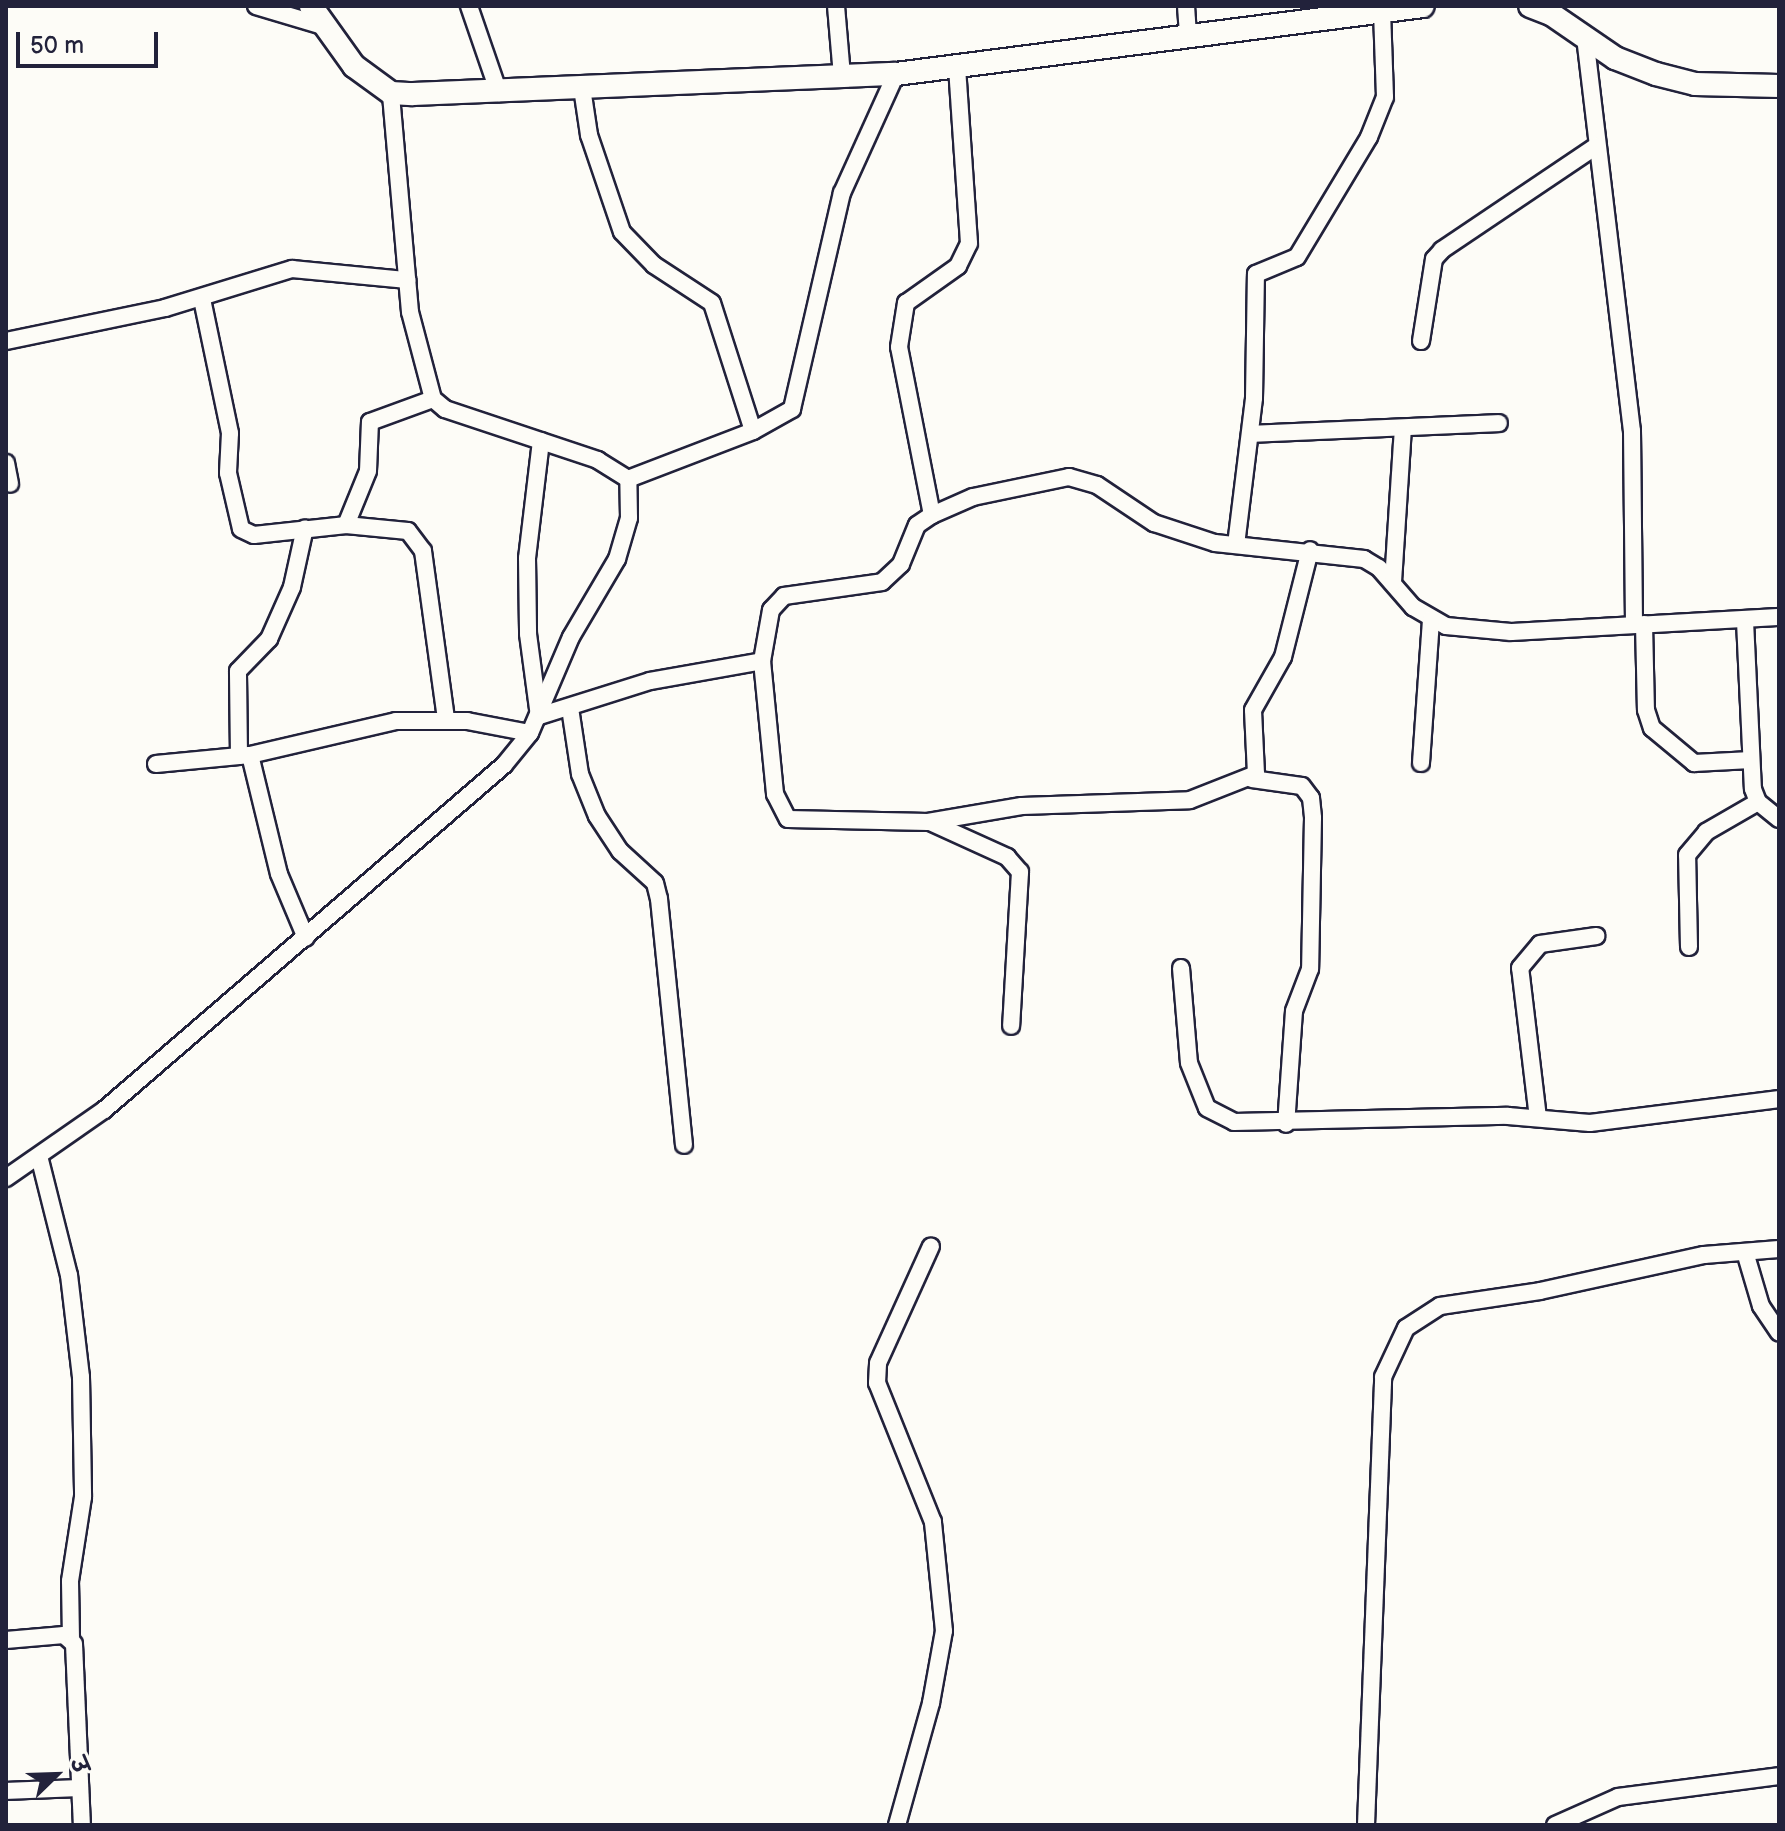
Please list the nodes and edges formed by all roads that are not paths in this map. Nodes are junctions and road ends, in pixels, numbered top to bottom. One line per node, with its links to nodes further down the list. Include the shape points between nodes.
1 (256, 6): 9 (street)
2 (311, 6): 9 (street)
3 (469, 6): 18 (street)
4 (836, 6): 14 (street)
5 (1186, 6): 10 (street)
6 (1423, 6): 8 (street)
7 (1544, 9): 11 (street)
8 (1382, 12): 10 (street); 28 (street, via 1385,97 1369,137 1297,257 1256,274)
9 (323, 26): 17 (street, via 354,66)
10 (1188, 37): 12 (street)
11 (1585, 37): 15 (street, via 1615,58 1695,84); 19 (street)
12 (957, 66): 13 (street); 33 (street, via 969,243 958,266 906,303 899,347)
13 (896, 74): 14 (street); 27 (street, via 842,193 792,409)
14 (842, 76): 16 (street)
15 (1779, 86)
16 (582, 88): 18 (street); 27 (street, via 589,135 622,232 654,265 712,303)
17 (391, 93): 18 (street); 20 (street)
18 (499, 93)
19 (1596, 146): 23 (street, via 1442,250 1431,274); 42 (street, via 1632,431)
20 (407, 280): 21 (street, via 292,269); 24 (street, via 423,376)
21 (202, 299): 22 (street); 35 (street, via 230,433 228,473 241,529 254,535)
22 (6, 341)
23 (1421, 341)
24 (433, 399): 29 (street, via 445,409); 34 (street, via 370,422 368,471)
25 (1499, 423): 26 (street)
26 (1403, 428): 28 (street); 38 (street)
27 (753, 431): 31 (street)
28 (1251, 434): 36 (street)
29 (541, 441): 31 (street, via 598,460); 45 (street, via 527,558 528,634)
30 (6, 463): 32 (street)
31 (628, 479): 45 (street, via 629,518 617,559 606,586 571,637)
32 (10, 484)
33 (932, 515): 36 (street, via 973,497 1069,477 1097,485 1154,523); 43 (street, via 917,525 901,564 882,582 803,592 776,602)
34 (346, 525): 35 (street); 46 (street, via 408,531 418,541)
35 (305, 528): 48 (street, via 292,587 269,639 238,671)
36 (1236, 545): 37 (street)
37 (1310, 550): 38 (street, via 1364,559); 52 (street, via 1283,657 1253,710)
38 (1393, 582): 40 (street)
39 (1779, 617): 41 (street)
40 (1431, 619): 42 (street, via 1488,632); 50 (street)
41 (1745, 621): 42 (street); 49 (street)
42 (1639, 624): 49 (street, via 1652,728 1694,763)
43 (762, 661): 44 (street, via 650,681); 55 (street, via 775,794 782,814 796,822)
44 (570, 708): 45 (street); 64 (street, via 580,774 597,816 620,851 655,883)
45 (539, 716): 47 (street)
46 (446, 720): 47 (street); 48 (street, via 380,724)
47 (530, 733): 57 (street, via 504,765)
48 (244, 756): 51 (street); 57 (street, via 279,874)
49 (1751, 760): 53 (street)
50 (1421, 763)
51 (156, 764)
52 (1252, 779): 55 (street, via 1183,801 1022,806); 63 (street, via 1302,786 1311,798 1313,818 1310,969 1294,1011)
53 (1758, 802): 54 (street); 58 (street, via 1706,832 1687,855)
54 (1779, 819)
55 (928, 822): 60 (street, via 1007,857 1020,872)
56 (1596, 936): 62 (street, via 1540,944 1520,968)
57 (306, 938): 65 (street, via 104,1110)
58 (1689, 947)
59 (1181, 968): 63 (street, via 1185,1045 1207,1108 1234,1122)
60 (1011, 1026)
61 (1779, 1099): 62 (street, via 1590,1123)
62 (1538, 1118): 63 (street)
63 (1286, 1124)
64 (684, 1145)
65 (39, 1156): 66 (street); 71 (street, via 69,1275 81,1377 83,1497 71,1567)
66 (6, 1178)
67 (931, 1246): 78 (street, via 882,1352 877,1383 933,1522 944,1631 931,1703)
68 (1779, 1249): 69 (street)
69 (1745, 1252): 70 (street, via 1761,1306); 79 (street, via 1440,1306 1406,1328 1383,1377)
70 (1779, 1333)
71 (71, 1637): 72 (street); 74 (street)
72 (6, 1640)
73 (1779, 1776): 76 (street, via 1644,1791)
74 (78, 1788): 75 (street); 77 (street)
75 (6, 1791)
76 (1587, 1817): 80 (street)
77 (82, 1825)
78 (897, 1825)
79 (1366, 1825)
80 (1555, 1825)

